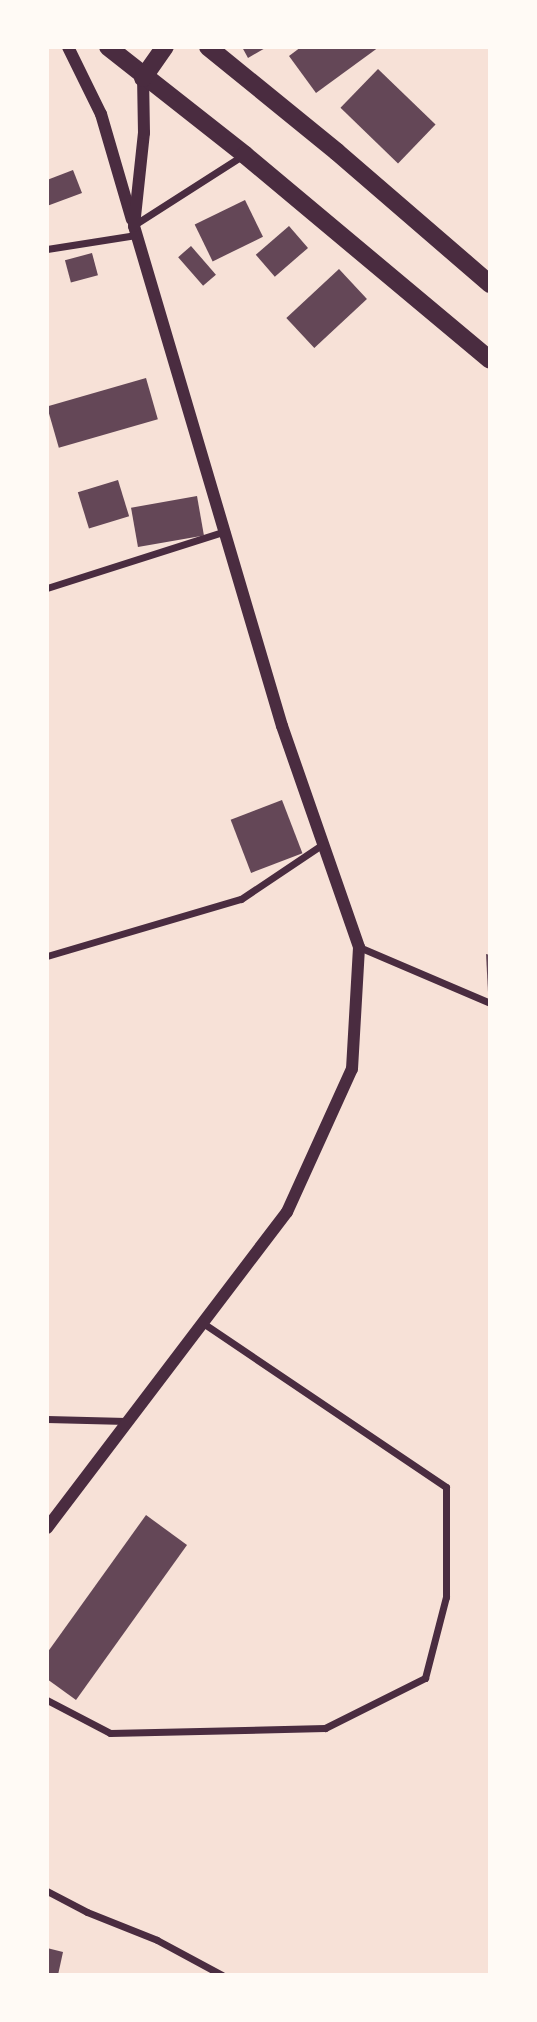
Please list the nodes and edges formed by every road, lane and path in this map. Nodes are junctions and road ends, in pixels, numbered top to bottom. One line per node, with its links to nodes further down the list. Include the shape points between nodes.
1 (68, 47): 7 (street, via 101,114)
2 (108, 47): 5 (main road)
3 (165, 47): 5 (main road)
4 (208, 47): 9 (main road)
5 (143, 78): 6 (main road); 7 (street, via 144,133)
6 (245, 155): 7 (street); 10 (main road)
7 (135, 230): 8 (street); 11 (street)
8 (47, 249)
9 (490, 284)
10 (490, 360)
11 (226, 531): 12 (street); 13 (street, via 282,726)
12 (47, 588)
13 (323, 844): 14 (street); 15 (street, via 241,899)
14 (359, 947): 16 (street); 17 (street, via 352,1069 287,1212)
15 (47, 956)
16 (490, 1003)
17 (202, 1322): 19 (street); 21 (street, via 446,1488 446,1597 425,1678 325,1728 110,1733)
18 (47, 1419): 19 (street)
19 (126, 1421): 20 (street)
20 (47, 1528)
21 (47, 1700)
22 (47, 1891): 23 (street)
23 (222, 1975)

